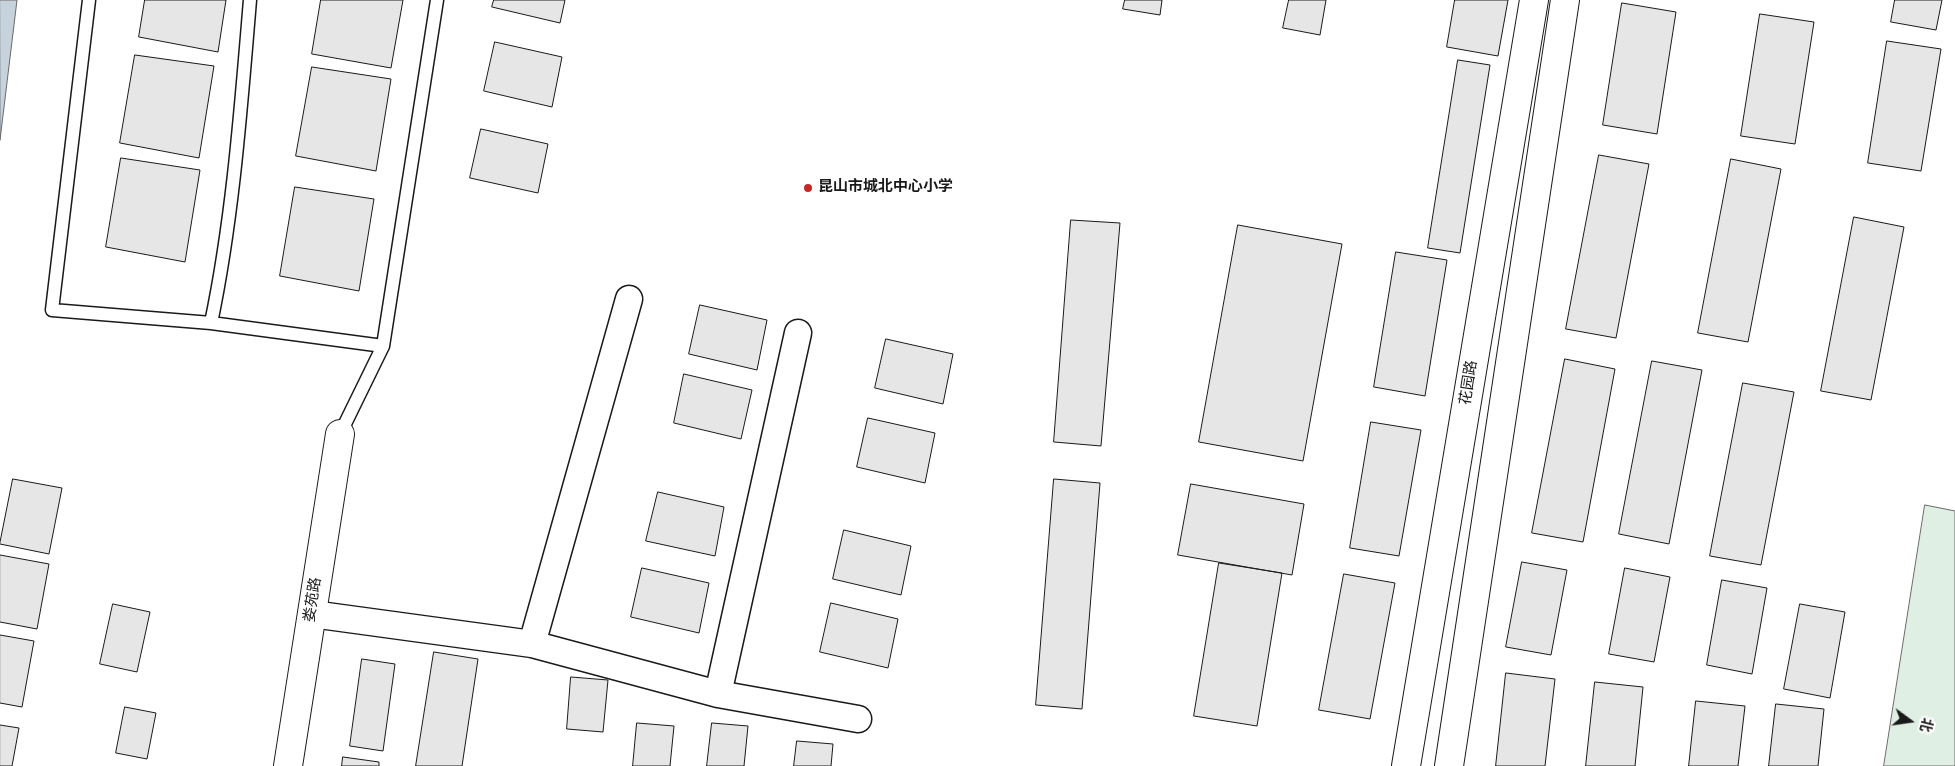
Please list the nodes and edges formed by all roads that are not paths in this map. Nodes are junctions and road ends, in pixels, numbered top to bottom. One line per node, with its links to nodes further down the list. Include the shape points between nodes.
1 (88, 0): 7 (lane, via 52,310)
2 (250, 0): 7 (lane, via 221,277)
3 (437, 0): 9 (lane)
4 (1534, 0): 16 (main road, 花园路)
5 (1565, 0): 17 (main road)
6 (629, 299): 12 (street)
7 (212, 323): 9 (lane)
8 (798, 333): 13 (street)
9 (383, 346): 10 (lane)
10 (340, 434): 11 (main road, 娄苑路)
11 (312, 614): 12 (street); 15 (main road, 娄苑路)
12 (532, 644): 13 (street)
13 (718, 694): 14 (street)
14 (858, 719)
15 (288, 766)
16 (1406, 766)
17 (1449, 766)

